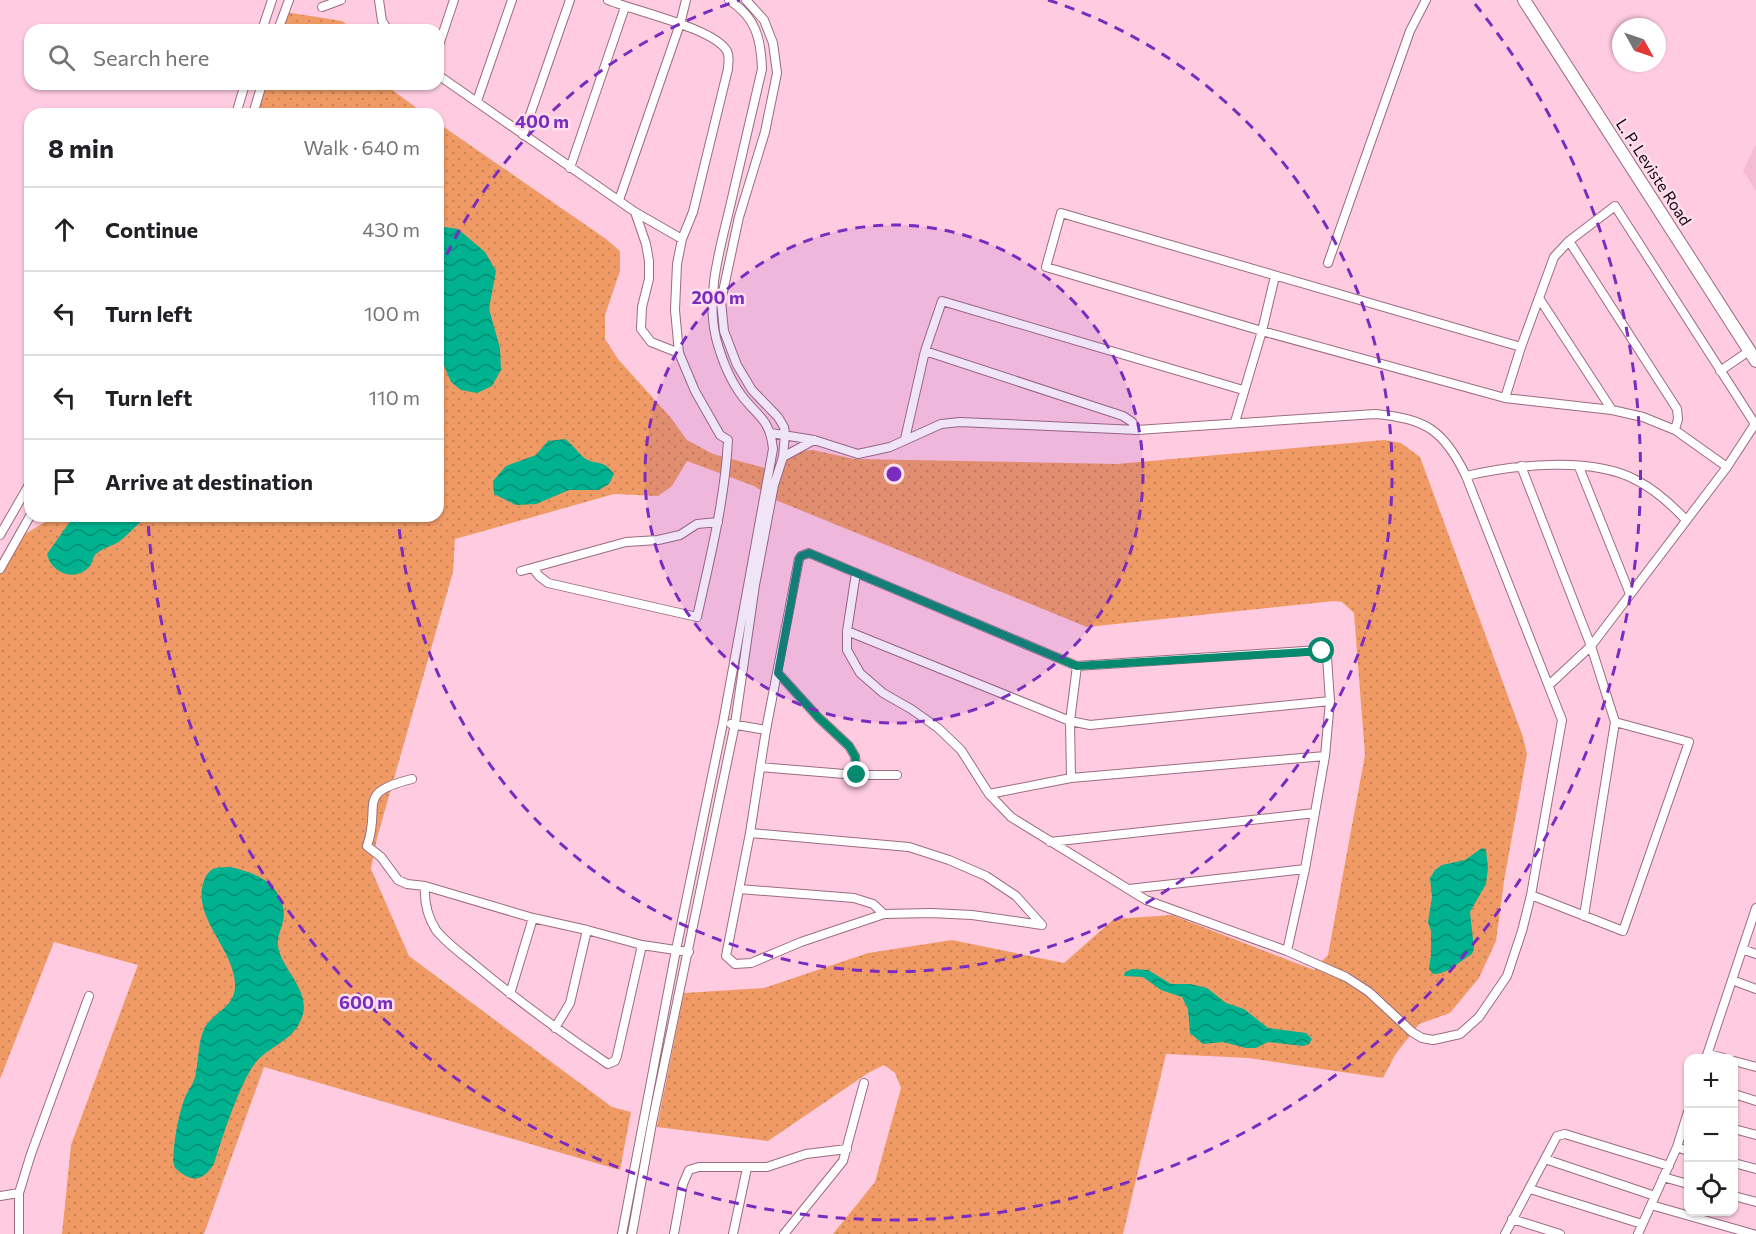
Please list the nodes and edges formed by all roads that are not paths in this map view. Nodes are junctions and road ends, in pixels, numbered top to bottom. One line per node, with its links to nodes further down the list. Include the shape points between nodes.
1 (272, 0): 16 (street)
2 (289, 0): 17 (street)
3 (341, 0): 14 (street)
4 (379, 0): 18 (street)
5 (454, 0): 20 (street)
6 (512, 0): 24 (street)
7 (570, 0): 27 (street)
8 (608, 0): 15 (street)
9 (686, 0): 19 (street)
10 (729, 0): 48 (street, via 754,25 761,46 762,69 715,271 713,317 731,377)
11 (746, 0): 49 (street, via 764,20 773,43 777,73 721,301 724,330 736,365 752,390 778,417)
12 (1426, 0): 33 (street, via 1410,31)
13 (1524, 0): 40 (main road, L. P. Leviste Road)
14 (322, 7)
15 (625, 7): 19 (street); 28 (street)
16 (264, 24)
17 (280, 24)
18 (384, 24)
19 (680, 24): 29 (street); 31 (street, via 722,44 729,56 693,212)
20 (444, 30)
21 (444, 79): 24 (street)
22 (243, 90): 25 (street)
23 (260, 90): 26 (street)
24 (477, 102): 27 (street)
25 (238, 108)
26 (255, 108)
27 (523, 135): 28 (street)
28 (570, 168): 29 (street)
29 (619, 200): 30 (street)
30 (635, 212): 31 (street); 39 (street, via 649,261 641,329 651,342)
31 (682, 239): 39 (street, via 675,310)
32 (1569, 241): 35 (street, via 1554,257); 41 (street, via 1615,206); 47 (street, via 1677,408)
33 (1328, 263)
34 (1275, 276): 36 (street); 36 (street, via 1061,213 1046,267); 37 (street)
35 (1539, 298): 37 (street); 44 (street)
36 (1262, 331): 42 (street); 43 (street)
37 (1521, 348): 43 (street)
38 (925, 351): 42 (street, via 942,301); 46 (street, via 1123,416); 50 (street)
39 (679, 353): 60 (street, via 695,391 720,435 728,440)
40 (1753, 356): 41 (street)
41 (1720, 371): 55 (street, via 1755,424)
42 (1243, 390): 45 (street)
43 (1505, 398): 44 (street)
44 (1612, 410): 47 (street)
45 (1235, 422): 46 (street); 56 (street, via 1402,416 1439,435 1455,452)
46 (1137, 430): 50 (street, via 960,422 941,424)
47 (1675, 430): 55 (street)
48 (771, 433): 49 (street); 75 (street, via 773,449)
49 (785, 434): 51 (street); 52 (street)
50 (905, 439): 51 (street, via 890,447 858,454)
51 (814, 440): 52 (street)
52 (783, 457): 76 (street, via 755,585)
53 (1521, 466): 54 (street); 56 (street); 68 (street)
54 (1579, 467): 58 (street, via 1604,469 1635,479 1665,498); 66 (street)
55 (1727, 467): 58 (street)
56 (1466, 476): 71 (street)
57 (24, 493): 61 (street)
58 (1686, 520): 66 (street)
59 (27, 522): 63 (street)
60 (718, 522): 62 (street, via 698,524 680,535 626,542); 62 (street, via 697,617 548,583)
61 (0, 535)
62 (533, 568): 64 (street)
63 (0, 569)
64 (521, 571)
65 (856, 573): 67 (street); 69 (street); 70 (street, via 809,553 801,556)
66 (1630, 594): 68 (street)
67 (847, 631): 73 (street); 84 (street, via 847,650 860,673 883,693 938,728 961,750)
68 (1591, 646): 71 (street); 74 (street)
69 (1077, 666): 72 (street, via 1319,650 1327,657); 73 (street)
70 (778, 673): 77 (street); 80 (street, via 849,746 855,756)
71 (1549, 685): 92 (street, via 1562,720)
72 (1330, 701): 73 (street, via 1090,725); 78 (street)
73 (1070, 721): 82 (street)
74 (1615, 722): 95 (street); 95 (street, via 1689,742 1623,931)
75 (723, 723): 76 (street); 100 (street)
76 (735, 724): 77 (street); 102 (street)
77 (766, 729): 79 (street)
78 (1325, 756): 82 (street); 85 (street)
79 (760, 767): 80 (street); 86 (street)
80 (857, 775): 81 (street)
81 (897, 775)
82 (1071, 778): 84 (street)
83 (412, 779): 89 (street, via 387,786 377,795 367,846 398,880)
84 (989, 794): 87 (street, via 1011,817)
85 (1315, 813): 87 (street); 88 (street)
86 (750, 833): 90 (street); 93 (street, via 909,847 986,876 1016,896 1042,925 972,915)
87 (1050, 842): 91 (street)
88 (1305, 869): 91 (street); 101 (street)
89 (425, 886): 96 (street); 106 (street, via 424,901 438,932)
90 (739, 889): 93 (street, via 854,898 873,904); 93 (street, via 726,956 735,964 751,963)
91 (1129, 889): 101 (street, via 1146,900)
92 (1531, 895): 95 (street); 101 (street, via 1508,976 1479,1017 1460,1034 1433,1040 1422,1038 1346,977)
93 (884, 914)
94 (1755, 914): 99 (street)
95 (1584, 916)
96 (533, 918): 97 (street); 106 (street)
97 (587, 930): 98 (street); 108 (street, via 570,1004)
98 (642, 945): 100 (street); 108 (street, via 615,1061 608,1064)
99 (1742, 949): 103 (street); 104 (street)
100 (676, 950): 102 (street); 138 (street)
101 (1287, 951)
102 (688, 952): 139 (street)
103 (1756, 954)
104 (1732, 980): 105 (street); 109 (street)
105 (1756, 989)
106 (510, 994): 108 (street)
107 (89, 996): 129 (street)
108 (555, 1028)
109 (1708, 1054)
110 (1738, 1062): 111 (street)
111 (1756, 1067)
112 (864, 1083): 119 (street)
113 (1738, 1095): 114 (street)
114 (1756, 1101)
115 (1684, 1127): 118 (street)
116 (1738, 1130): 117 (street)
117 (1756, 1135)
118 (1677, 1148): 120 (street); 123 (street)
119 (847, 1149): 124 (street); 142 (street, via 843,1161)
120 (1684, 1150)
121 (1545, 1159): 123 (street, via 1557,1136 1565,1134); 128 (street); 131 (street)
122 (1738, 1164): 125 (street)
123 (1669, 1166): 126 (street)
124 (747, 1168): 140 (street, via 689,1170); 141 (street)
125 (1756, 1170)
126 (1663, 1177): 127 (street); 131 (street)
127 (1684, 1183)
128 (1530, 1189): 135 (street); 136 (street)
129 (19, 1193): 130 (street); 137 (street)
130 (0, 1196)
131 (1655, 1196): 134 (street)
132 (1738, 1197): 133 (street)
133 (1756, 1203)
134 (1651, 1206): 136 (street); 146 (street)
135 (1512, 1219): 143 (street); 144 (street)
136 (1642, 1224): 145 (street)
137 (19, 1234)
138 (622, 1234)
139 (632, 1234)
140 (674, 1234)
141 (733, 1234)
142 (784, 1234)
143 (1505, 1234)
144 (1560, 1234)
145 (1638, 1234)
146 (1753, 1234)

